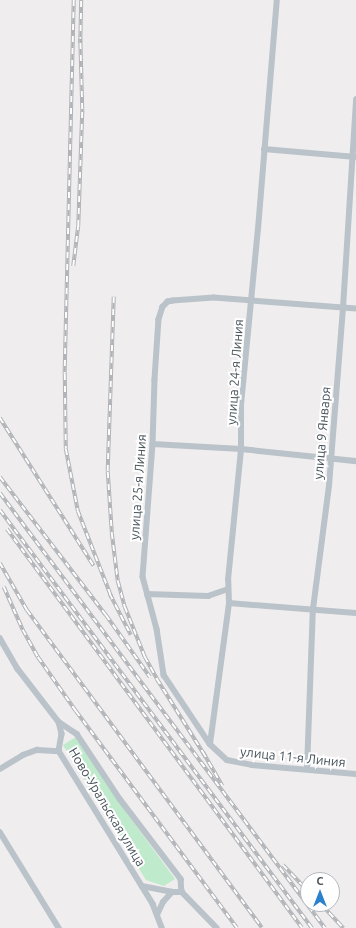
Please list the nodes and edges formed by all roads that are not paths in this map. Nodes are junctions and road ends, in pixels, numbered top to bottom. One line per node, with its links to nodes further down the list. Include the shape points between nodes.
1 (277, 0): 3 (street, улица 24-я Линия)
2 (356, 99): 4 (street, улица 9 Января)
3 (264, 150): 4 (street); 5 (street, улица 24-я Линия)
4 (354, 157): 6 (street, улица 9 Января)
5 (251, 300): 6 (street, улица 25-я Линия); 8 (street, улица 25-я Линия, via 194,299 168,302 163,307 159,319 155,373); 9 (street, улица 24-я Линия, via 241,405)
6 (343, 308): 7 (street, улица 25-я Линия); 10 (street, улица 9 Января)
7 (356, 309)
8 (153, 444): 9 (street); 13 (street, улица 25-я Линия, via 143,577)
9 (241, 449): 10 (street); 12 (street, улица 24-я Линия)
10 (331, 459): 11 (street); 15 (street, улица 9 Января)
11 (356, 461)
12 (228, 589): 13 (street, via 208,596); 14 (street, улица 24-я Линия)
13 (147, 594): 19 (street, улица 25-я Линия, via 164,675)
14 (229, 602): 15 (street); 19 (street, улица 24-я Линия)
15 (313, 608): 16 (street); 22 (street, улица 9 Января)
16 (356, 613)
17 (0, 638): 18 (street, via 18,669)
18 (59, 722): 20 (street, Ново-Уральская улица, via 62,734); 27 (street, via 77,734 120,799 181,879)
19 (210, 744): 22 (street, улица 11-я Линия, via 227,760 252,765)
20 (59, 751): 21 (street, via 37,750); 25 (street, Ново-Уральская улица)
21 (0, 769)
22 (307, 769): 23 (street, улица 11-я Линия)
23 (356, 774)
24 (0, 832): 29 (street)
25 (142, 886): 26 (street); 28 (street, Ново-Уральская улица)
26 (172, 892): 27 (street); 28 (street, via 163,902)
27 (182, 892): 31 (street)
28 (157, 915): 30 (street, Ново-Уральская улица)
29 (59, 928)
30 (162, 928)
31 (216, 928)

